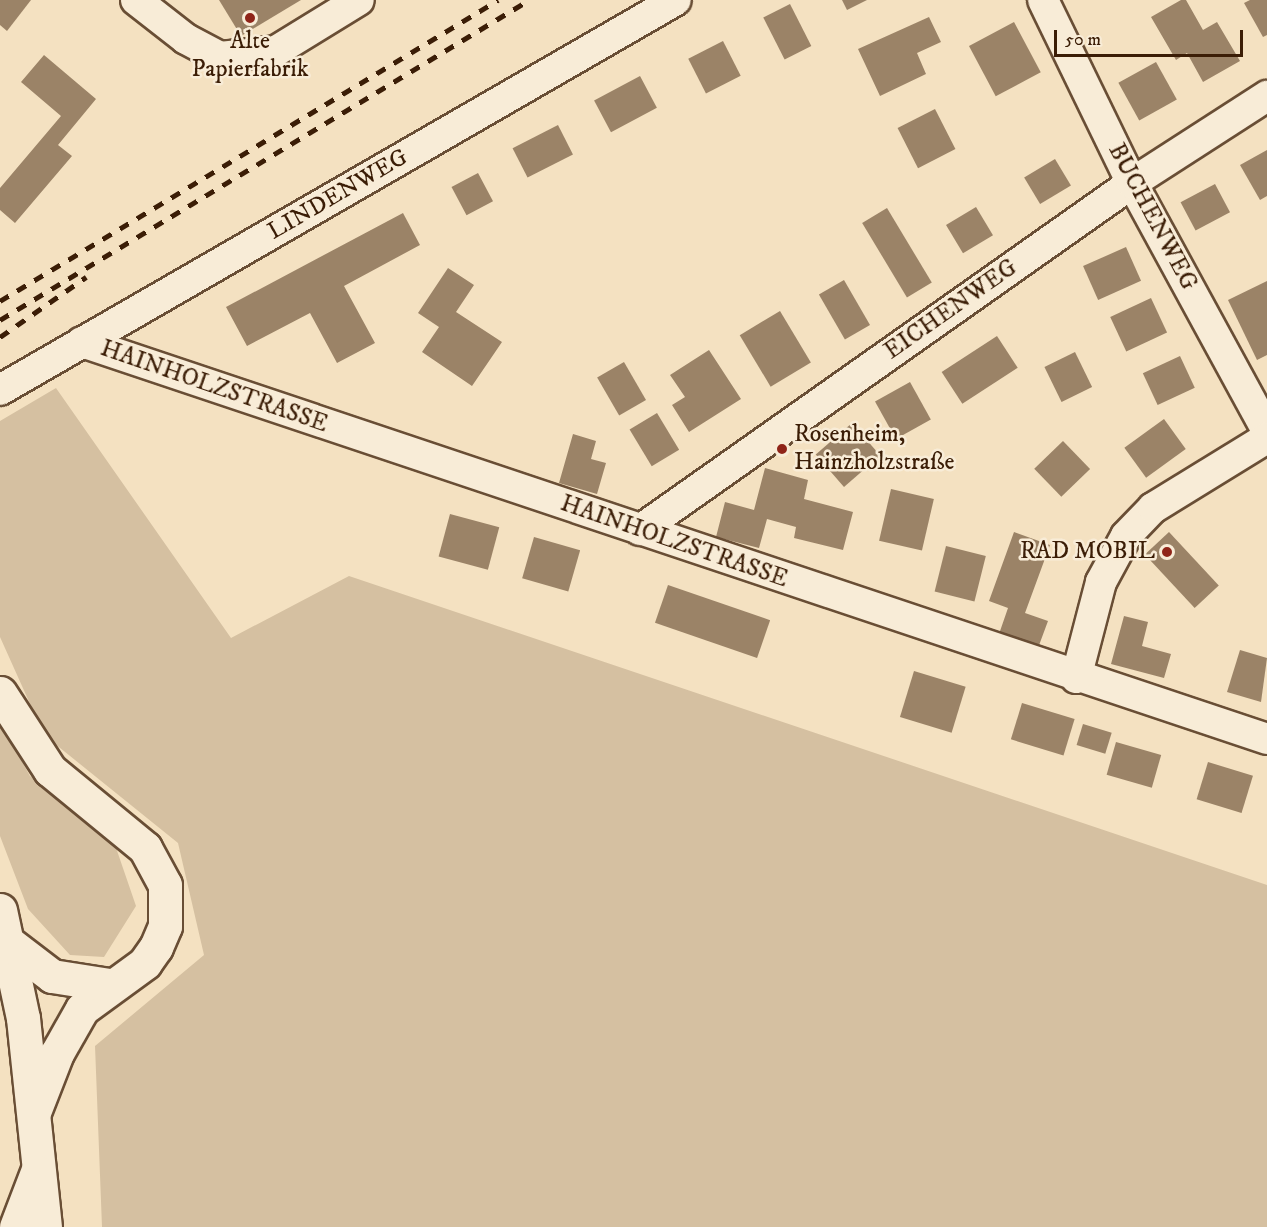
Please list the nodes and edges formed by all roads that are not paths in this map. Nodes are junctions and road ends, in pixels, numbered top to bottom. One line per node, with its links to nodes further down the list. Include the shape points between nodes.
1 (360, 0): 4 (street, via 276,51 220,57)
2 (676, 0): 7 (street, LINDENWEG)
3 (1043, 0): 6 (street, BUCHENWEG)
4 (146, 4)
5 (1267, 96): 6 (street, EICHENWEG)
6 (1132, 183): 9 (street, BUCHENWEG); 11 (street, EICHENWEG)
7 (82, 342): 8 (street, LINDENWEG); 11 (street, HAINHOLZSTRASSE)
8 (0, 390)
9 (1267, 431)
10 (1267, 438): 12 (street, via 1153,508 1126,536 1101,582)
11 (640, 530): 12 (street, HAINHOLZSTRASSE)
12 (1076, 678): 14 (street, HAINHOLZSTRASSE)
13 (0, 693): 17 (main road, via 50,770 145,848 165,885 165,926 156,947 130,975)
14 (1267, 739)
15 (0, 910): 16 (main road)
16 (5, 958): 17 (main road, via 52,976); 19 (main road)
17 (110, 985): 20 (main road, via 69,1028)
18 (0, 1047): 19 (main road)
19 (29, 1071): 20 (main road)
20 (34, 1112): 21 (main road)
21 (40, 1164): 22 (main road); 23 (main road)
22 (16, 1227)
23 (45, 1227)

